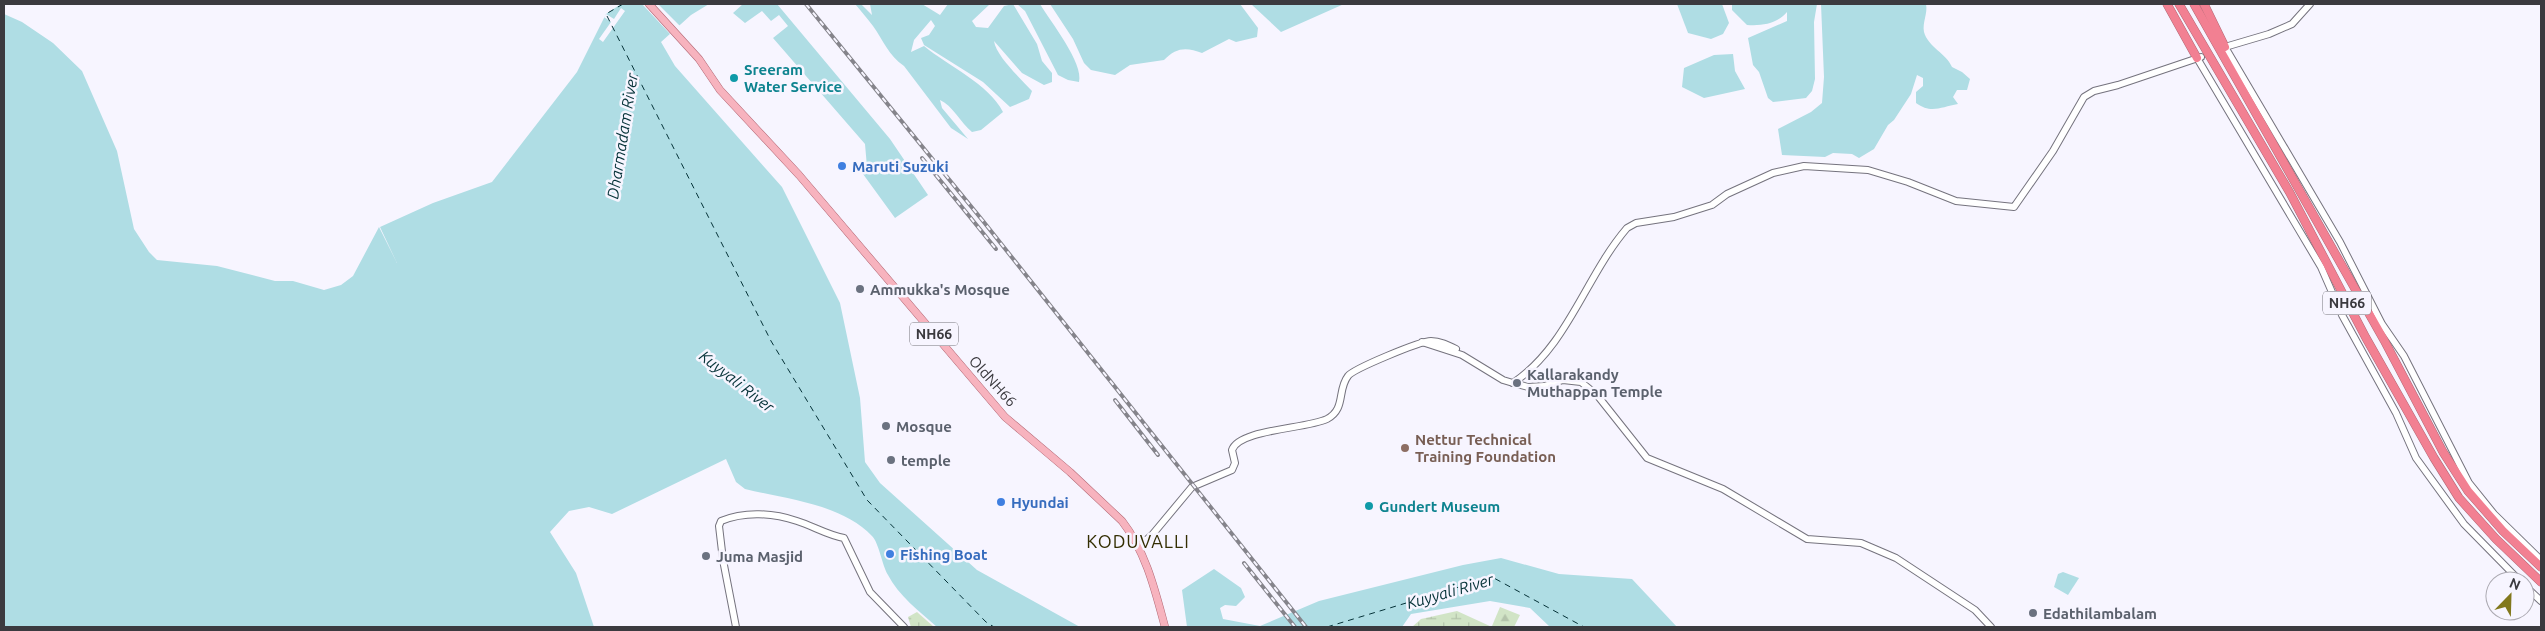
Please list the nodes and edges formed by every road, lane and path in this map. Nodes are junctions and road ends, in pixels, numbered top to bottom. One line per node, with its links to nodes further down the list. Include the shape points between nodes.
1 (649, 4): 10 (main road, OldNH66 / NH66, via 686,44 720,90 799,175 1006,417 1114,513)
2 (2167, 4): 8 (highway)
3 (2179, 4): 14 (highway, NH66, via 2290,192 2398,397 2439,466 2465,505)
4 (2194, 4): 12 (highway, NH66, via 2380,332 2443,452 2468,491)
5 (2204, 4): 7 (highway)
6 (2310, 4): 7 (main road, via 2292,24)
7 (2225, 46): 11 (main road, via 2340,242 2382,324 2404,356 2469,483 2494,514)
8 (2199, 57): 9 (main road, via 2084,97 2053,151 2014,207 1956,201 1868,170 1804,166 1773,172 1727,194 1712,205 1674,217 1636,223 1619,236 1561,334 1534,367); 13 (main road, via 2321,267 2342,315 2396,413 2416,458 2473,535)
9 (1513, 383): 10 (main road, via 1462,356 1422,342 1356,369 1343,383 1338,408 1328,418 1236,442 1232,450 1235,463 1232,470 1192,487); 18 (main road, via 1528,387 1563,380 1581,382 1597,395 1647,458 1722,489 1807,539 1861,543 1896,558 1975,610)
10 (1138, 547): 17 (main road, OldNH66 / NH66, via 1152,576)
11 (2541, 560)
12 (2541, 567)
13 (2510, 571)
14 (2541, 582)
15 (736, 627): 16 (main road, via 722,560 719,526 722,521 738,514 796,520 844,538 870,592)
16 (904, 627)
17 (1165, 627)
18 (1991, 627)

